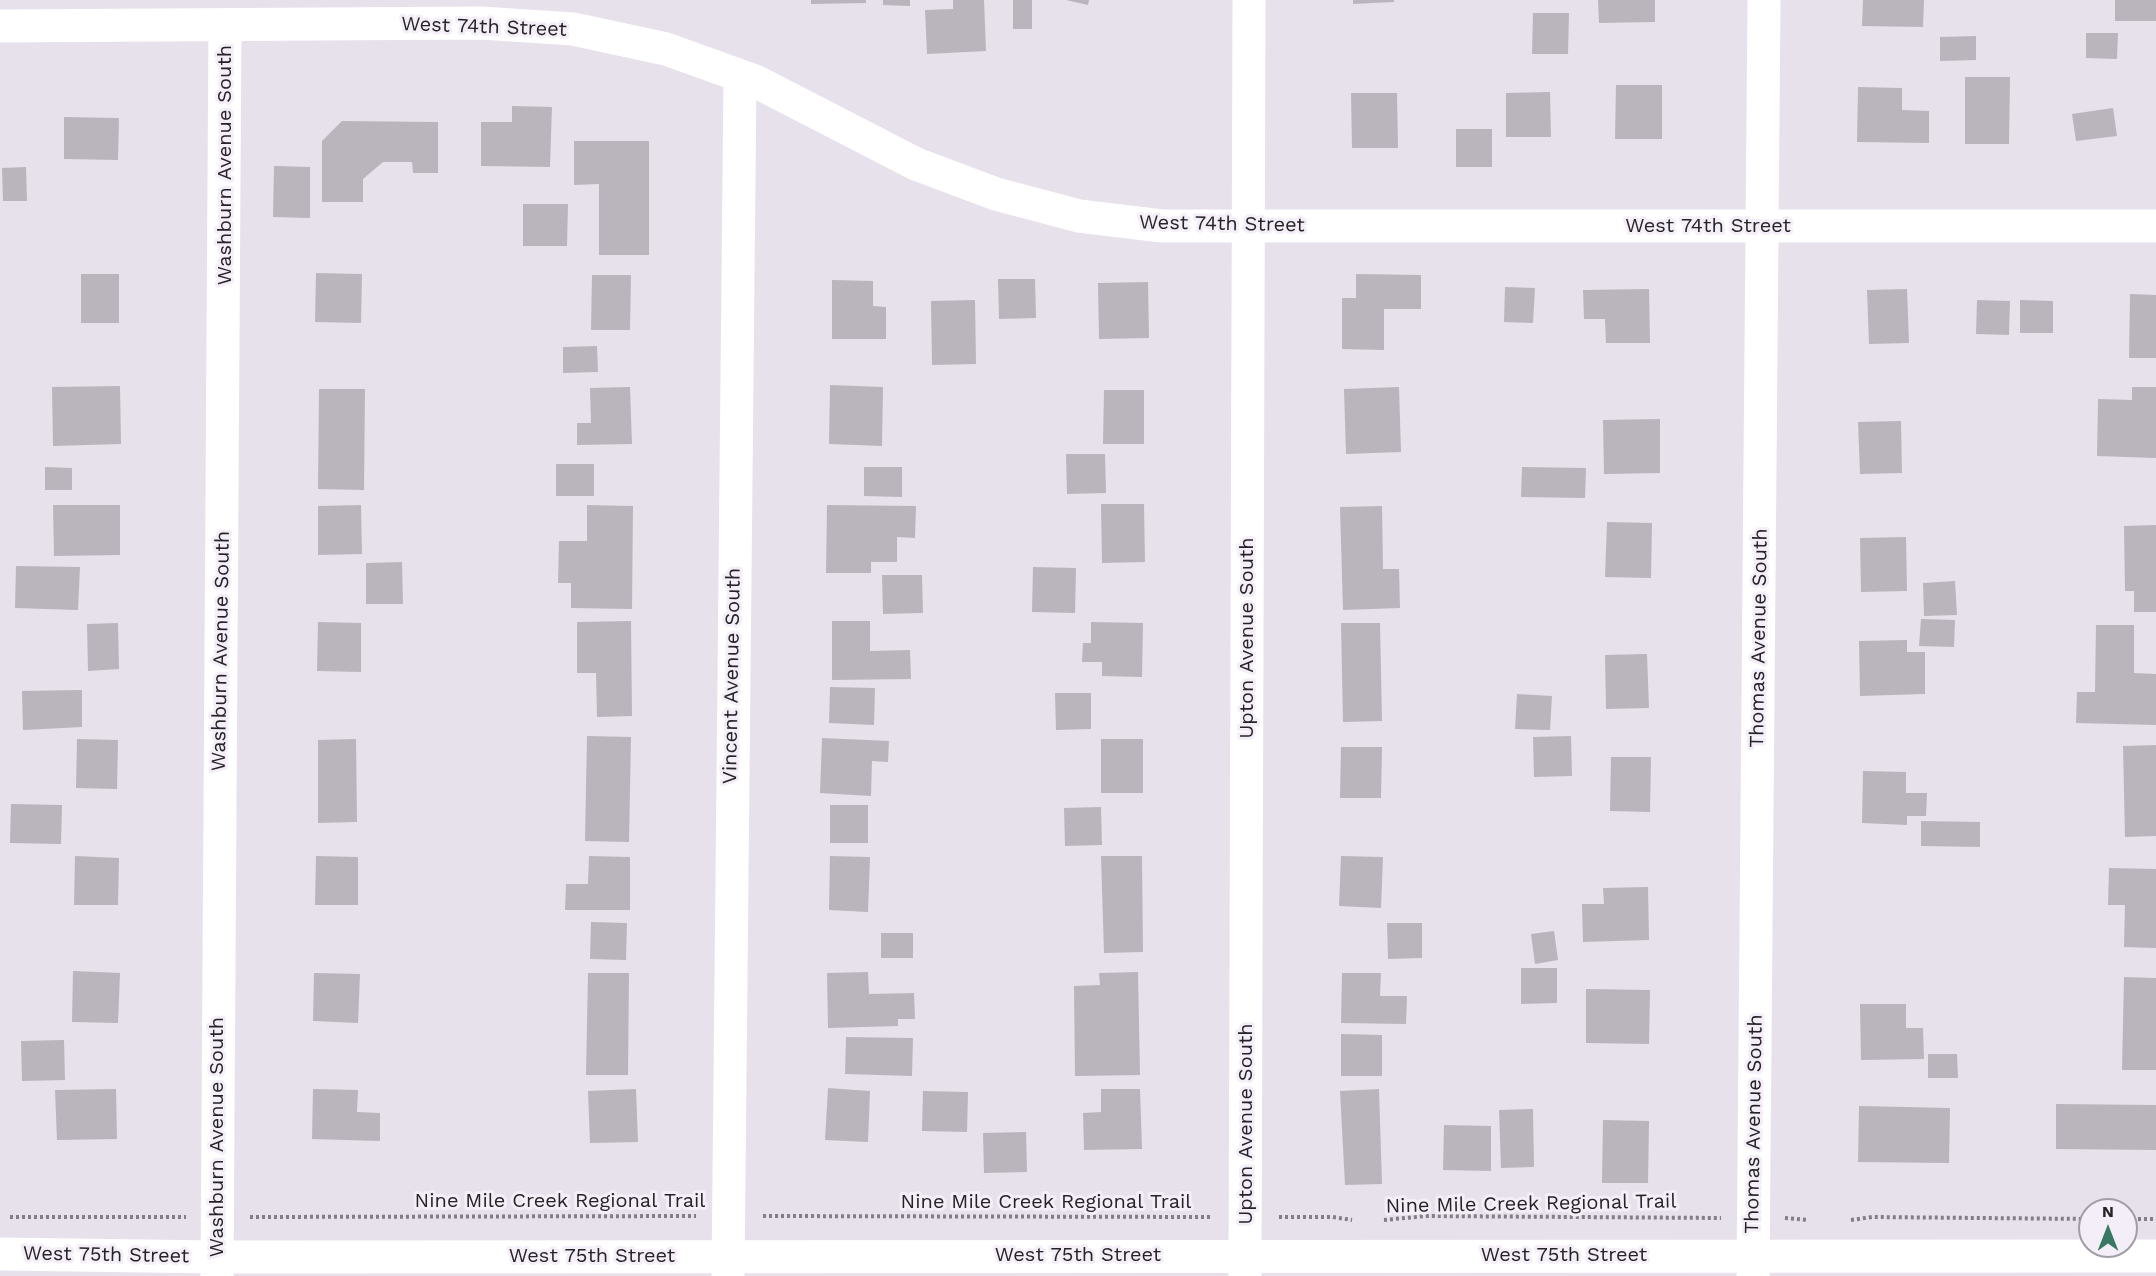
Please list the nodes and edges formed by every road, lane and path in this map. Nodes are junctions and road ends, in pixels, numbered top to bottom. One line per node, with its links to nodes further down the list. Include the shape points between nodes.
1 (1250, 0): 6 (street, Upton Avenue South)
2 (1764, 0): 7 (street, Thomas Avenue South)
3 (225, 25): 4 (street, West 74th Street); 5 (street, West 74th Street, via 481,23 573,29 666,49); 11 (street, Washburn Avenue South)
4 (0, 26)
5 (740, 76): 6 (street, West 74th Street, via 916,164 996,194 1079,216 1162,226); 9 (street, Vincent Avenue South)
6 (1249, 226): 7 (street, West 74th Street); 12 (street, Upton Avenue South)
7 (1763, 226): 8 (street, West 74th Street); 13 (street, Thomas Avenue South)
8 (2156, 226)
9 (727, 1216): 11 (path, Nine Mile Creek Regional Trail); 12 (path, Nine Mile Creek Regional Trail); 23 (street, Vincent Avenue South)
10 (0, 1217): 11 (path, Nine Mile Creek Regional Trail)
11 (215, 1217): 26 (street, Washburn Avenue South)
12 (1245, 1217): 20 (path, Nine Mile Creek Regional Trail, via 1333,1217); 24 (street, Upton Avenue South)
13 (1753, 1218): 17 (path, Nine Mile Creek Regional Trail, via 1426,1216); 18 (path, Nine Mile Creek Regional Trail); 25 (street, Thomas Avenue South)
14 (2078, 1219): 19 (path, via 1872,1217)
15 (2138, 1219): 16 (path)
16 (2156, 1219)
17 (1374, 1221)
18 (1816, 1221)
19 (1843, 1221)
20 (1363, 1222)
21 (0, 1254): 26 (street, West 75th Street)
22 (2156, 1256): 25 (street, West 75th Street)
23 (727, 1266): 24 (street, West 75th Street); 26 (street, West 75th Street)
24 (1245, 1266): 25 (street, West 75th Street)
25 (1753, 1266)
26 (217, 1267)

